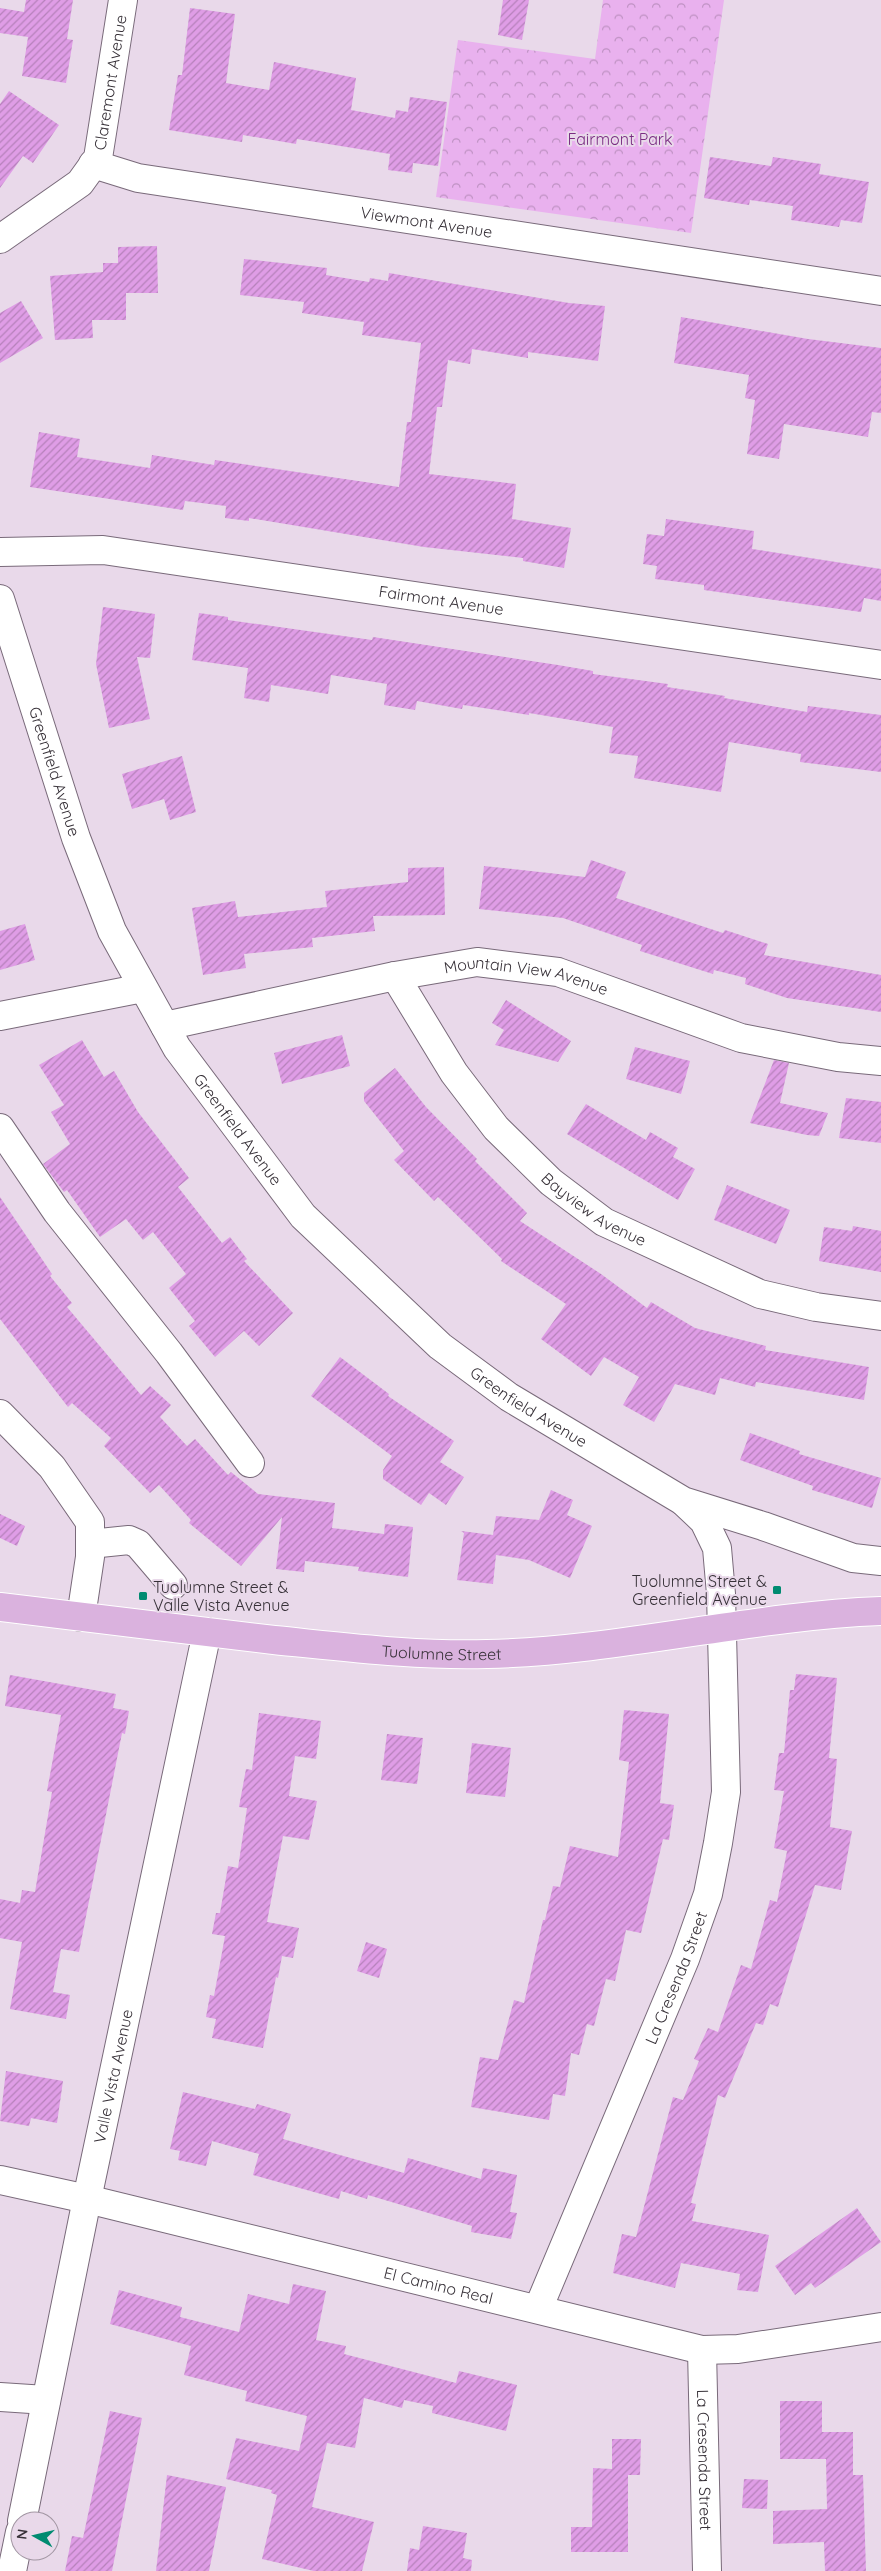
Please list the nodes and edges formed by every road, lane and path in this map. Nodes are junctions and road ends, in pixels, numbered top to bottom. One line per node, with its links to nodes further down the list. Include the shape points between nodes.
1 (123, 0): 2 (street, Claremont Avenue, via 98,158)
2 (93, 164): 3 (street, via 80,183); 4 (street, Viewmont Avenue, via 138,178)
3 (0, 240)
4 (881, 291)
5 (0, 552): 7 (street, Fairmont Avenue, via 103,550)
6 (0, 599): 9 (street, Greenfield Avenue, via 76,838 112,931)
7 (881, 665)
8 (395, 976): 11 (street, Mountain View Avenue); 12 (street, Mountain View Avenue, via 477,962 558,972 741,1038 838,1057); 14 (street, Bayview Avenue, via 454,1073 496,1128 551,1182 604,1222 760,1294 816,1307)
9 (144, 988): 10 (street); 11 (street, Greenfield Avenue)
10 (0, 1016)
11 (165, 1026): 17 (street, Greenfield Avenue, via 177,1048 303,1216 440,1346 509,1397)
12 (881, 1061)
13 (0, 1128): 16 (street, via 57,1212 169,1353)
14 (881, 1316)
15 (0, 1414): 18 (street, via 52,1467)
16 (250, 1463)
17 (683, 1501): 19 (street, Greenfield Avenue, via 853,1558); 24 (street, Greenfield Avenue, via 704,1521 717,1548)
18 (90, 1533): 20 (street, via 138,1544); 23 (street, via 90,1557)
19 (881, 1561)
20 (173, 1585)
21 (0, 1607): 23 (main road, Tuolumne Street)
22 (881, 1611): 24 (main road, Tuolumne Street, via 780,1619)
23 (80, 1617): 25 (main road, Tuolumne Street)
24 (721, 1628): 25 (main road, Tuolumne Street, via 540,1652 486,1654 357,1649); 28 (street, La Cresenda Street, via 726,1792 708,1894 686,1959)
25 (206, 1632): 27 (street, Valle Vista Avenue)
26 (0, 2180): 27 (street, El Camino Real)
27 (87, 2199): 28 (street, El Camino Real); 32 (street, Valle Vista Avenue)
28 (538, 2309): 30 (street, El Camino Real)
29 (881, 2327): 30 (street, El Camino Real, via 738,2349)
30 (702, 2350): 34 (street, La Cresenda Street)
31 (0, 2397): 32 (street)
32 (46, 2400): 33 (street, Valle Vista Avenue)
33 (24, 2511)
34 (707, 2571)

